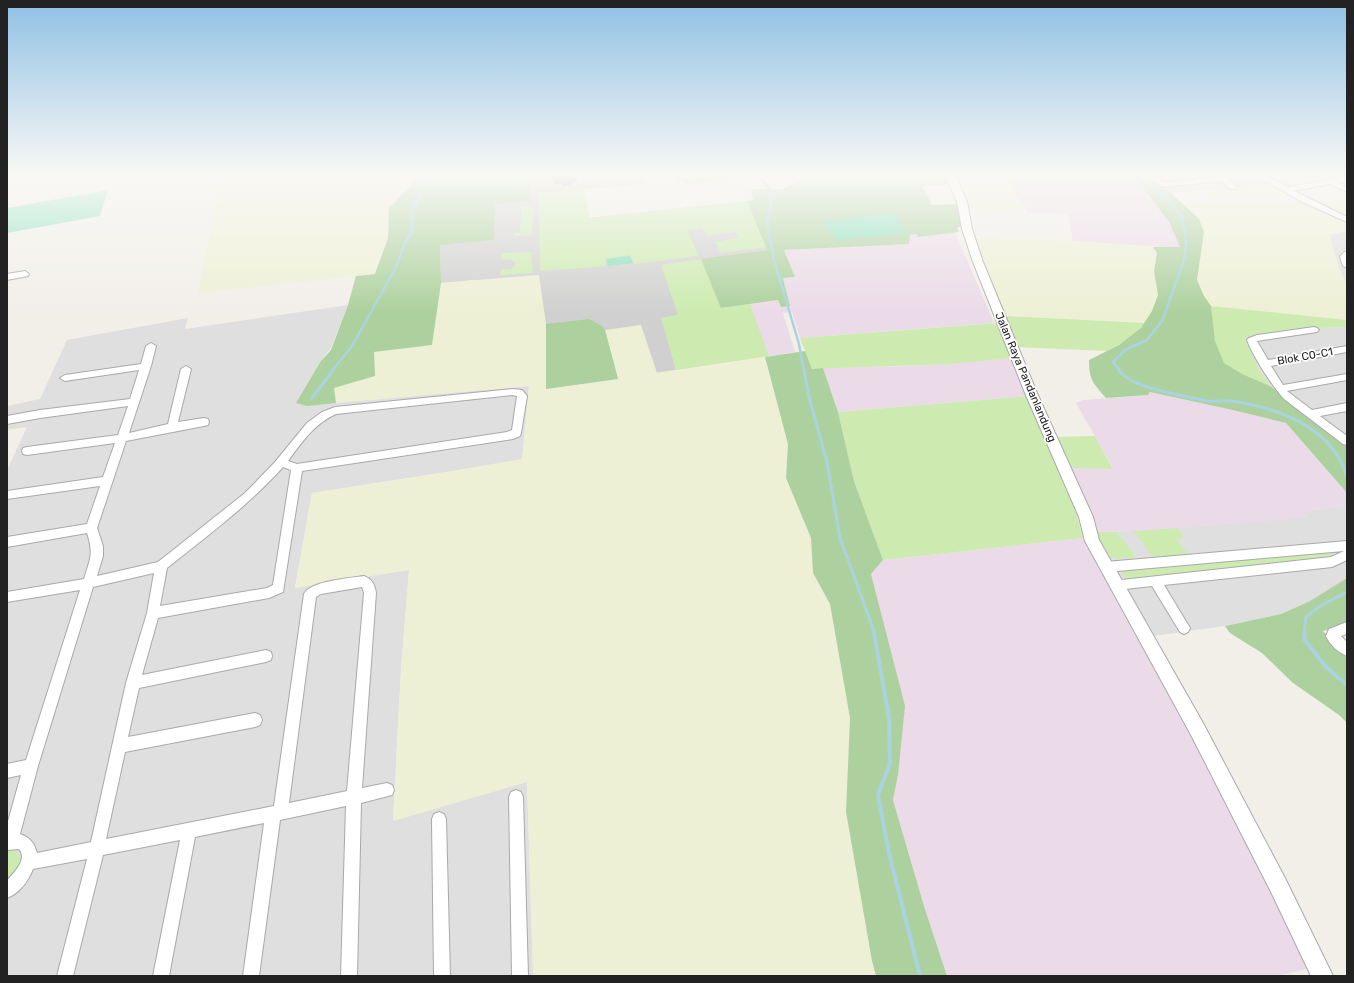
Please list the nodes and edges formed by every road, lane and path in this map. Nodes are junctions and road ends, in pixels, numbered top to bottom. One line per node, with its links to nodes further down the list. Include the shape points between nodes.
1 (965, 220): 33 (street, Jalan Raya Pandanlandung, via 978,262 1031,393 1086,517 1092,542)
2 (1346, 254): 3 (street, via 1344,257)
3 (1347, 266)
4 (25, 274): 5 (street)
5 (7, 277)
6 (1314, 330): 9 (street, via 1254,338 1253,343)
7 (151, 346): 10 (street)
8 (1347, 349): 9 (street, Blok C0-C1)
9 (1264, 364): 14 (street)
10 (146, 366): 13 (street); 15 (street)
11 (186, 369): 20 (street)
12 (1347, 377): 14 (street)
13 (65, 378)
14 (1280, 389): 17 (street)
15 (134, 402): 18 (street); 21 (street)
16 (1347, 407): 17 (street)
17 (1310, 414): 22 (street)
18 (7, 420)
19 (204, 422): 20 (street)
20 (172, 427): 21 (street)
21 (122, 438): 23 (street); 26 (street)
22 (1347, 441)
23 (27, 451)
24 (280, 462): 25 (street); 25 (street, via 313,422 335,411 512,392 519,392 522,396 517,430 513,435); 32 (street, via 244,499)
25 (297, 468): 37 (street, via 279,588 269,593)
26 (106, 481): 27 (street); 28 (street)
27 (7, 496)
28 (91, 528): 29 (street); 35 (street, via 97,546 97,556)
29 (7, 542)
30 (1347, 546): 33 (street)
31 (1347, 555): 34 (street, via 1332,562)
32 (161, 566): 35 (street); 37 (street)
33 (1111, 576): 34 (street); 63 (street, Jalan Raya Pandanlandung, via 1197,729)
34 (1156, 582): 38 (street)
35 (89, 583): 36 (street); 45 (street)
36 (7, 597)
37 (153, 613): 42 (street)
38 (1184, 628)
39 (1347, 628): 40 (street, via 1333,632 1332,636)
40 (1347, 650)
41 (266, 656): 42 (street)
42 (133, 683): 44 (street)
43 (255, 720): 44 (street)
44 (120, 746): 54 (street)
45 (31, 766): 46 (street); 53 (street)
46 (7, 771)
47 (387, 790): 48 (street)
48 (354, 796): 50 (street); 50 (street, via 370,593 369,586 364,581 319,589 310,594); 60 (street)
49 (516, 797): 62 (street)
50 (277, 812): 52 (street); 59 (street)
51 (439, 819): 61 (street)
52 (189, 831): 54 (street); 58 (street)
53 (8, 842): 55 (street, via 22,842 26,845 29,850)
54 (97, 848): 55 (street); 57 (street)
55 (29, 862): 56 (street, via 23,875)
56 (7, 890)
57 (65, 976)
58 (161, 976)
59 (251, 976)
60 (349, 976)
61 (442, 976)
62 (520, 976)
63 (1322, 976)

